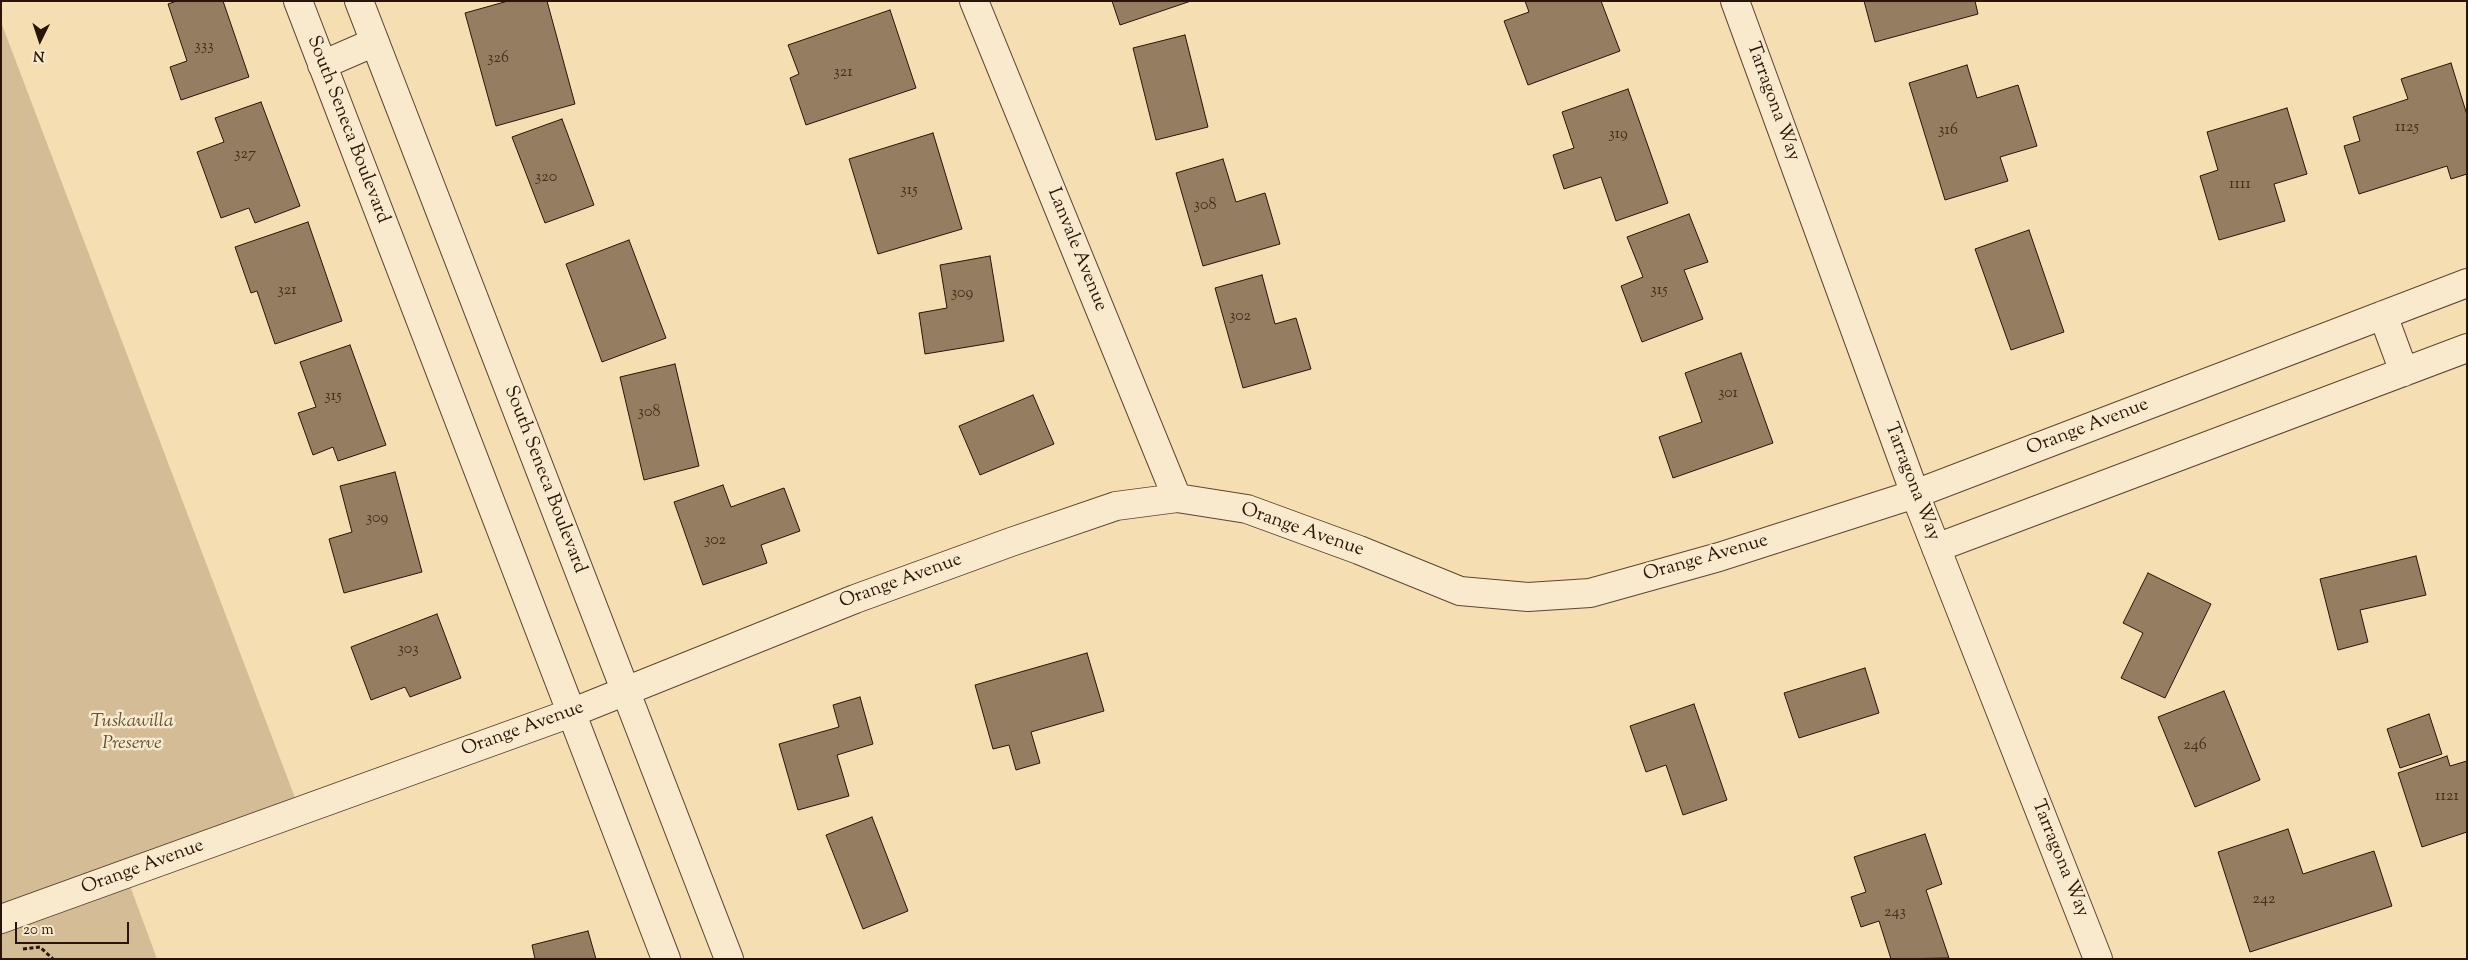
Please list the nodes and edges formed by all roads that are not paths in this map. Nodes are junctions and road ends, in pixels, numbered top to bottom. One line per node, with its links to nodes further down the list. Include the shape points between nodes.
1 (298, 1): 6 (street, South Seneca Boulevard)
2 (359, 1): 5 (street, South Seneca Boulevard)
3 (974, 1): 12 (street, Lanvale Avenue)
4 (1735, 1): 11 (street, Tarragona Way)
5 (374, 42): 6 (street); 14 (street, South Seneca Boulevard)
6 (322, 65): 15 (street, South Seneca Boulevard)
7 (2467, 282): 8 (street, Orange Avenue)
8 (2383, 315): 10 (street); 11 (street, Orange Avenue)
9 (2467, 348): 10 (street)
10 (2404, 372): 13 (street)
11 (1915, 494): 12 (street, Orange Avenue, via 1719,557 1590,593 1528,597 1460,591 1247,509); 13 (street, Tarragona Way)
12 (1177, 498): 14 (street, Orange Avenue, via 1116,506 1011,542 855,599)
13 (1936, 548): 19 (street, Tarragona Way)
14 (626, 691): 15 (street, Orange Avenue); 18 (street, South Seneca Boulevard)
15 (571, 713): 16 (street, Orange Avenue); 17 (street, South Seneca Boulevard)
16 (1, 919)
17 (666, 959)
18 (729, 959)
19 (2098, 959)

